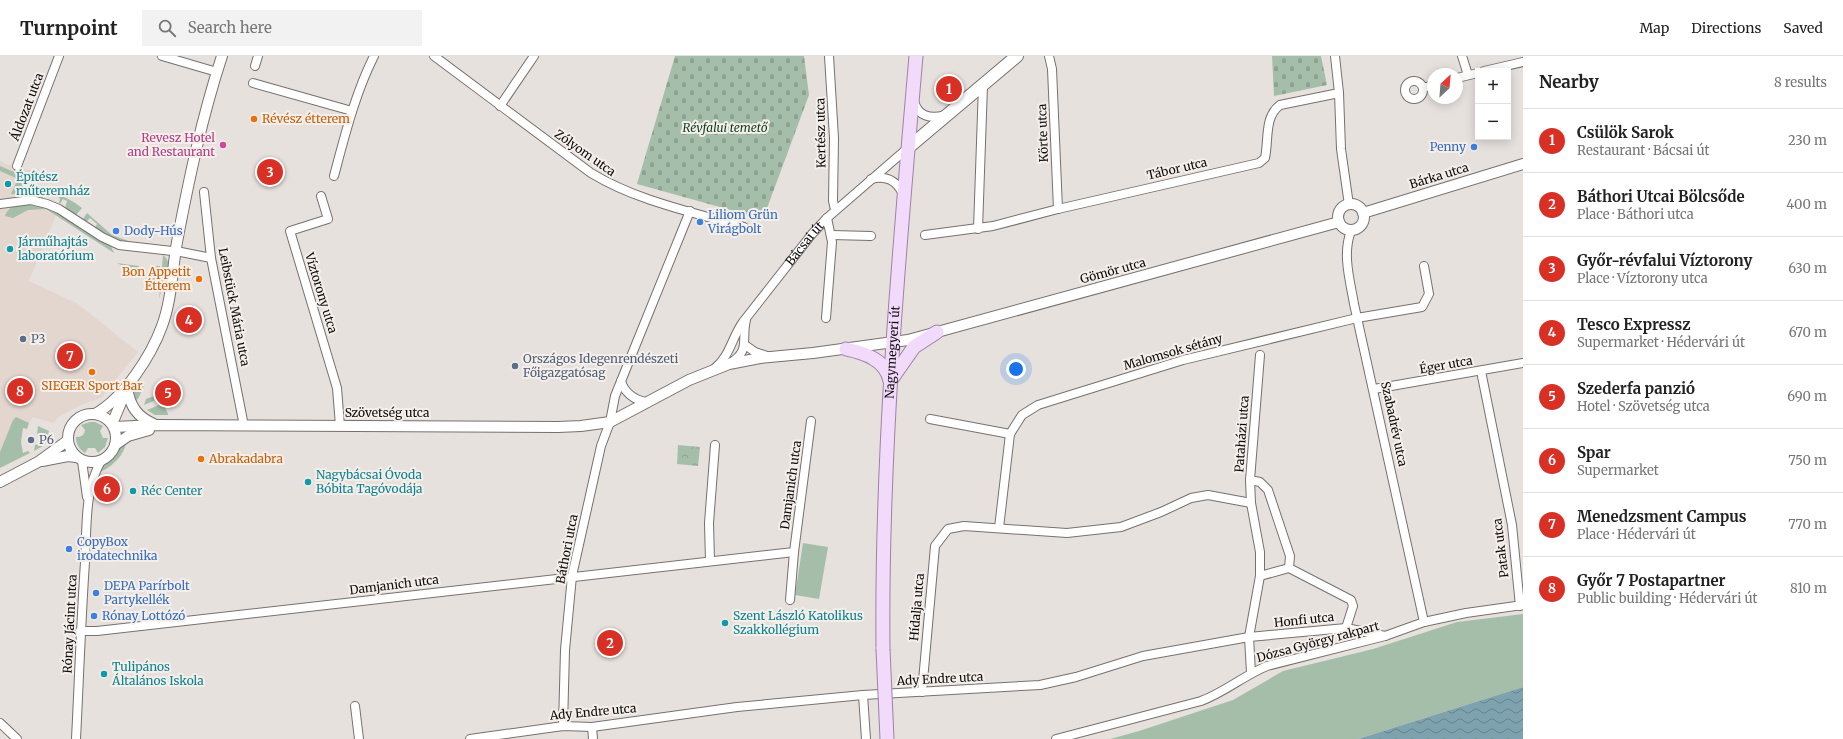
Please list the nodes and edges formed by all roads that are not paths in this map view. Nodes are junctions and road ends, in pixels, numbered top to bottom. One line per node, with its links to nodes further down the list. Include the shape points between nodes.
1 (59, 56): 32 (street, Áldozat utca)
2 (162, 56): 17 (street)
3 (222, 56): 17 (street)
4 (258, 56): 15 (street)
5 (374, 56): 28 (street)
6 (434, 56): 27 (street, Zólyom utca)
7 (534, 56): 27 (street)
8 (830, 56): 41 (street, Kertész utca)
9 (916, 56): 26 (main road, Nagymegyeri út)
10 (1017, 56): 22 (main road, Bácsai út)
11 (1049, 56): 40 (street, Körte utca, via 1052,69)
12 (1335, 56): 25 (street)
13 (1462, 56): 19 (street)
14 (1523, 62): 16 (street)
15 (255, 66)
16 (1497, 68)
17 (217, 72): 52 (street, via 196,148)
18 (1475, 74): 19 (street)
19 (1468, 75): 20 (street)
20 (1463, 76)
21 (253, 83): 28 (street)
22 (983, 85): 29 (main road, Bácsai út); 47 (street)
23 (1427, 87): 24 (street)
24 (1423, 88)
25 (1339, 93): 39 (street, via 1341,149); 40 (street, Tábor utca, via 1280,105 1273,110 1265,158 1259,163)
26 (913, 94): 29 (street, Bácsai út, via 915,105 926,116 935,118); 30 (main road, Nagymegyeri út)
27 (500, 106): 42 (street, Zólyom utca, via 611,186)
28 (352, 111): 33 (street)
29 (950, 113): 30 (main road, Bácsai út)
30 (909, 147): 34 (street, Bácsai út); 37 (main road, Nagymegyeri út)
31 (1523, 164): 43 (street, Bárka utca)
32 (17, 166)
33 (334, 176)
34 (870, 180): 37 (street, via 890,178 896,183); 41 (street, Bácsai út)
35 (204, 192): 53 (street, Leibstück Mária utca)
36 (321, 196): 80 (street, Víztorony utca, via 328,219 290,231 338,388)
37 (904, 198): 59 (main road, Nagymegyeri út)
38 (0, 204): 52 (street, via 30,200 47,204 118,245)
39 (1349, 205): 43 (street, via 1359,207); 45 (street, via 1344,206 1339,212)
40 (1058, 209): 47 (street, Tábor utca)
41 (835, 210): 44 (street, Bácsai út)
42 (690, 211): 46 (street, Zólyom utca); 68 (street, Báthori utca)
43 (1363, 213): 48 (street, via 1362,225)
44 (827, 218): 49 (street); 55 (street, Bácsai út)
45 (1339, 222): 48 (street, via 1343,228); 58 (street, Gömör utca)
46 (744, 227)
47 (978, 229): 50 (street, Tábor utca)
48 (1351, 231): 57 (street, Szabadrév utca, via 1347,242 1348,265)
49 (832, 235): 51 (street); 56 (street)
50 (925, 235)
51 (871, 236)
52 (175, 252): 53 (street); 69 (street, via 163,324 150,352)
53 (211, 258): 79 (street, Leibstück Mária utca)
54 (1424, 266): 57 (street, Malomsok sétány, via 1429,294 1422,306)
55 (748, 315): 60 (street, Bácsai út, via 744,331); 66 (street, Bácsai út, via 738,328 723,360)
56 (826, 318)
57 (1357, 318): 71 (street, Szabadrév utca); 81 (street, Malomsok sétány, via 1183,360 1038,405 1022,415)
58 (937, 332): 59 (street, Gömör utca); 70 (main road, via 914,347)
59 (894, 342): 61 (street, Gömör utca); 70 (main road, Nagymegyeri út)
60 (745, 345): 63 (street); 65 (street, via 741,355)
61 (846, 349): 63 (street, Gömör utca); 70 (main road, via 862,352 879,362)
62 (1260, 355): 88 (street, Pataházi utca)
63 (769, 357): 65 (street, Gömör utca)
64 (1523, 363): 67 (street, Éger utca)
65 (729, 364): 66 (street, Gömör utca)
66 (715, 368): 72 (street, Bácsai út)
67 (1481, 371): 71 (street, Éger utca); 99 (street, Patak utca, via 1512,525)
68 (621, 381): 72 (street, via 628,394); 76 (street, Báthori utca, via 613,403)
69 (129, 385): 73 (street); 77 (street, via 116,411); 78 (street, via 129,399 134,409 146,420)
70 (891, 385): 118 (main road, Nagymegyeri út, bridge, via 884,485 882,573)
71 (1374, 389): 100 (street, Szabadrév utca)
72 (646, 402): 76 (street, Bácsai út)
73 (96, 414): 77 (street); 82 (street, via 76,419 69,430)
74 (930, 420): 81 (street)
75 (811, 421): 93 (street, Damjanich utca)
76 (610, 422): 80 (street, Szövetség utca, via 558,427); 96 (street, Báthori utca, via 601,446)
77 (113, 425): 78 (street, Szövetség utca); 83 (street)
78 (159, 426): 79 (street, Szövetség utca); 83 (street, Szövetség utca, via 128,436)
79 (244, 426): 80 (street, Szövetség utca)
80 (340, 426)
81 (1010, 434): 92 (street, Malomsok sétány)
82 (67, 440): 85 (street, via 69,447); 87 (street)
83 (115, 445): 86 (street, via 112,452)
84 (715, 445): 94 (street, via 709,523)
85 (79, 459): 86 (street, via 88,463); 87 (street, via 68,456); 91 (street, Rónay Jácint utca)
86 (101, 461): 91 (street, Rónay Jácint utca, via 94,477)
87 (38, 462): 89 (street)
88 (1250, 480): 90 (street); 95 (street, Pataházi utca, via 1260,482 1268,490 1290,556)
89 (0, 482)
90 (1251, 503): 92 (street, via 1208,495 1191,498 1121,527 1067,533); 97 (street, via 1260,552)
91 (88, 510): 102 (street, Rónay Jácint utca)
92 (999, 528): 106 (street, Hídalja utca, via 964,526 948,529 935,546)
93 (794, 552): 94 (street, Damjanich utca); 98 (street, Damjanich utca)
94 (710, 561): 96 (street, Damjanich utca)
95 (1289, 568): 97 (street); 101 (street, via 1351,600 1353,606)
96 (572, 576): 102 (street, Damjanich utca); 110 (street, Báthori utca, via 565,650)
97 (1260, 576): 104 (street)
98 (790, 600)
99 (1521, 605): 100 (street, Dózsa György rakpart)
100 (1424, 622): 103 (street, Dózsa György rakpart)
101 (1346, 628): 103 (street, Honfi utca); 104 (street, Honfi utca)
102 (80, 631): 113 (street, Rónay Jácint utca)
103 (1386, 636): 105 (street, Dózsa György rakpart, via 1266,666)
104 (1249, 637): 105 (street); 106 (street, Ady Endre utca, via 1143,656 1076,677 1040,685)
105 (1250, 673): 119 (street, Dózsa György rakpart, via 1218,695 1201,701)
106 (922, 692): 107 (street, Ady Endre utca)
107 (863, 695): 111 (street, Ady Endre utca, via 737,707); 117 (street)
108 (355, 706): 114 (street)
109 (0, 723): 112 (street)
110 (563, 726): 111 (street, Ady Endre utca); 115 (street, Ady Endre utca)
111 (592, 727): 116 (street)
112 (17, 739)
113 (76, 739)
114 (359, 739)
115 (470, 739)
116 (593, 739)
117 (866, 739)
118 (887, 739)
119 (1056, 739)

